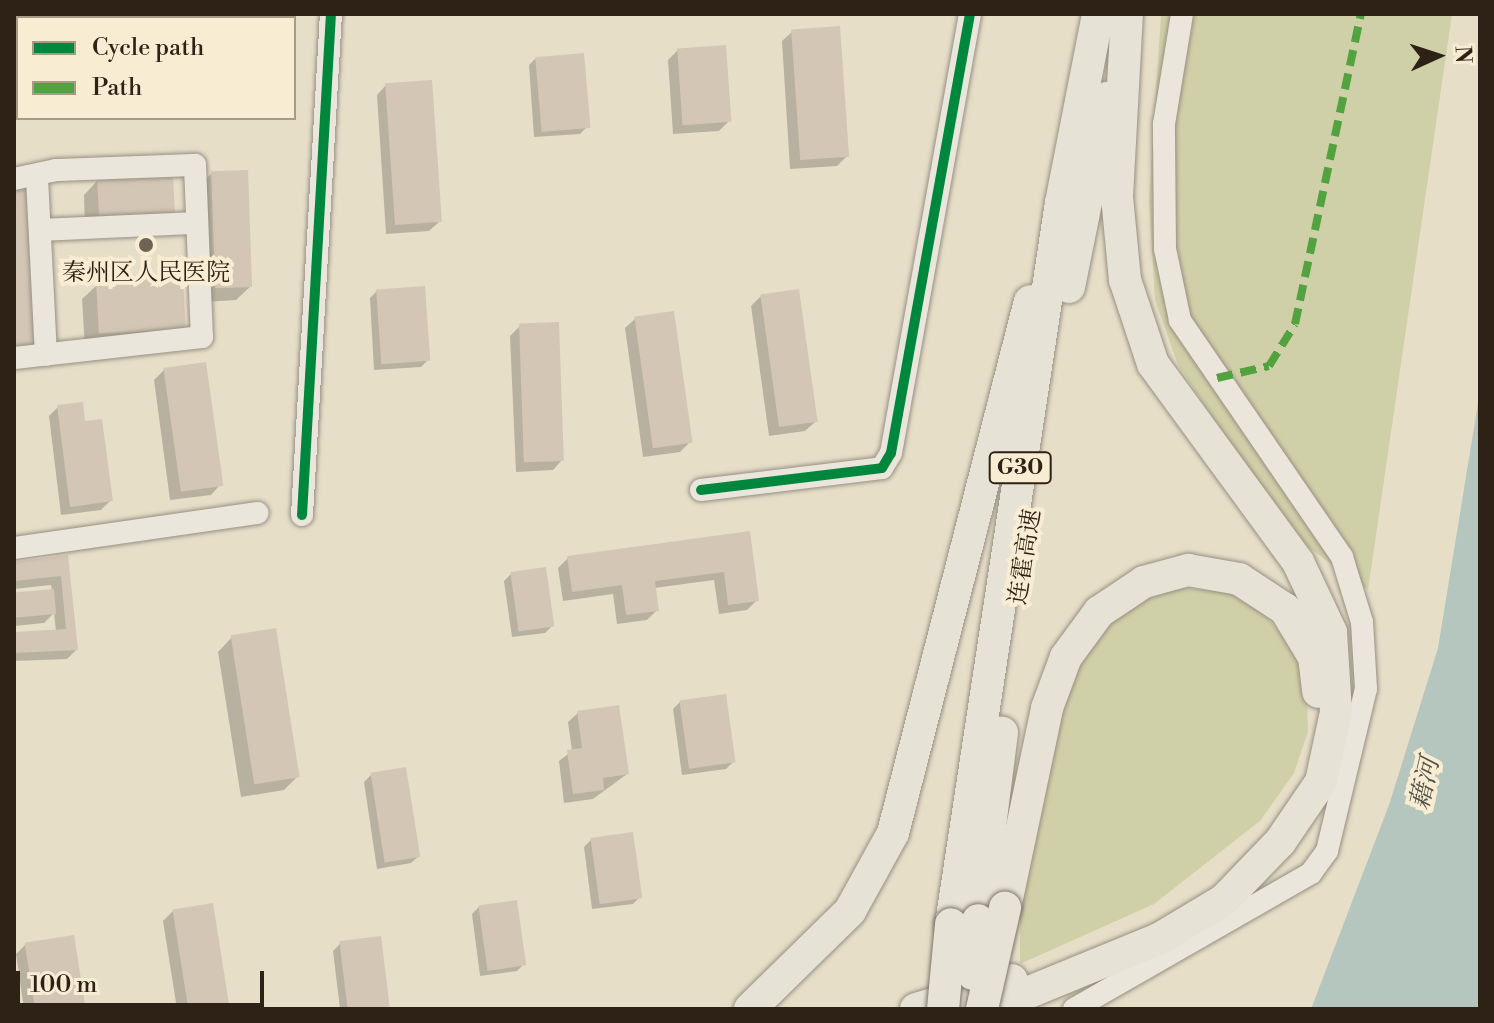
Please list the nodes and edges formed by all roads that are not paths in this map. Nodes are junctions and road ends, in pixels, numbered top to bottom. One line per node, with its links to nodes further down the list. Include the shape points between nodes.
1 (331, 14): 15 (street)
2 (970, 14): 13 (street, via 891,453 882,468)
3 (1098, 14): 8 (highway, 连霍高速 / G30)
4 (1125, 14): 17 (highway, 连霍高速 / G30, via 1064,319); 22 (highway, via 1117,197 1125,280 1153,364 1298,562 1331,632 1336,712 1321,782 1280,842 1224,900 1159,939)
5 (1182, 14): 23 (street, via 1164,124 1165,249 1180,320 1342,557 1362,622 1366,689 1327,851 1311,873)
6 (37, 178): 7 (street); 9 (street, via 56,170 195,165); 10 (street)
7 (14, 179)
8 (1061, 203): 17 (highway, 连霍高速 / G30); 18 (highway, via 1003,386 893,833 850,911)
9 (197, 223): 10 (street); 11 (street, via 202,337)
10 (40, 230): 11 (street)
11 (46, 355): 12 (street)
12 (14, 358)
13 (701, 490)
14 (257, 513): 16 (street)
15 (302, 515)
16 (14, 548)
17 (978, 917): 19 (highway, via 1066,657 1099,612 1144,582 1188,570 1239,579 1285,609 1314,657 1322,725 1303,784 1256,847 1197,897 1134,929 1048,969); 20 (highway, 连霍高速 / G30, bridge); 21 (highway, 连霍高速 / G30, bridge); 22 (highway, bridge)
18 (750, 1009)
19 (916, 1009)
20 (943, 1009)
21 (970, 1009)
22 (985, 1009)
23 (1074, 1009)

